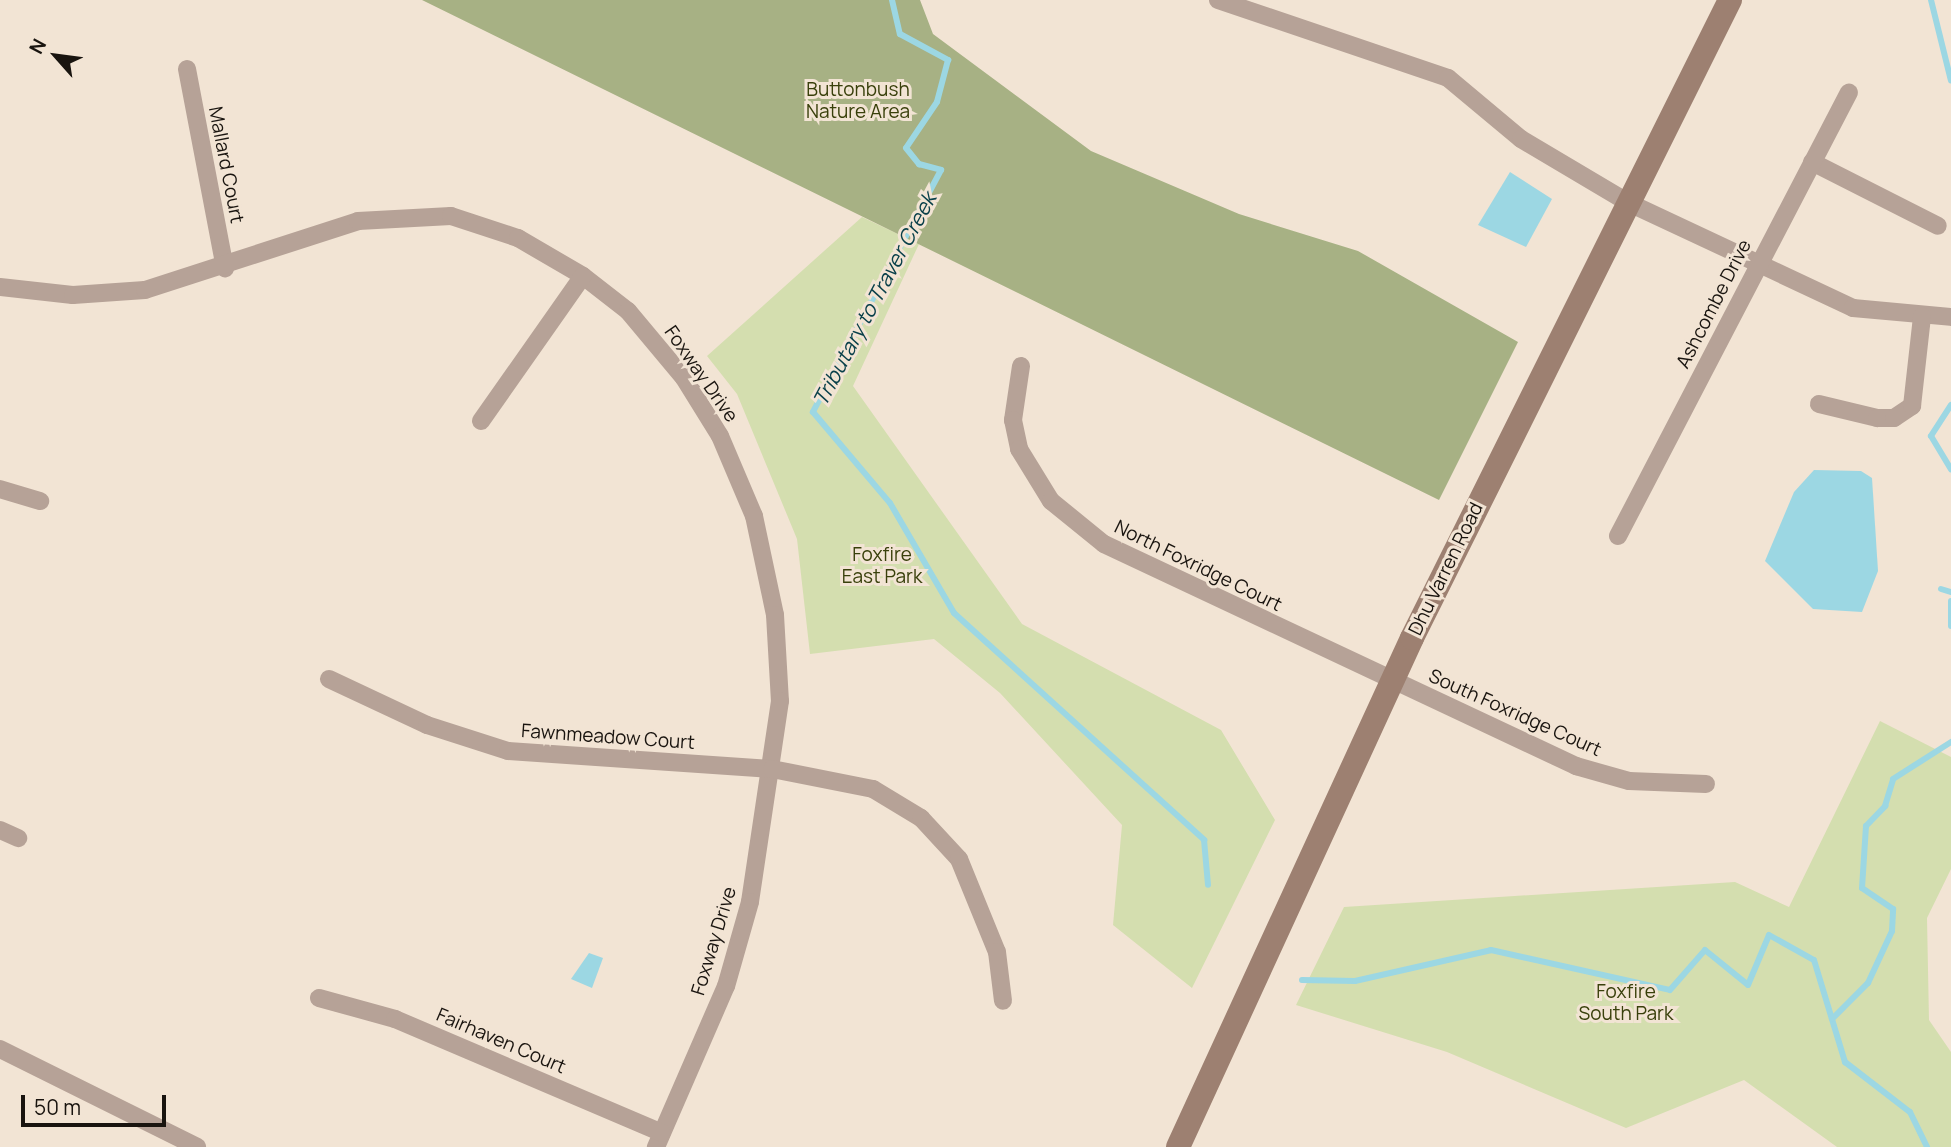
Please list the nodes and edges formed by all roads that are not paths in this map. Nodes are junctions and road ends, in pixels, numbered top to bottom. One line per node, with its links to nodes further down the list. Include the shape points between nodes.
1 (1218, 0): 6 (street, via 1448,78 1521,139)
2 (1730, 0): 6 (main road, Dhu Varren Road)
3 (187, 69): 9 (street, Mallard Court)
4 (1849, 93): 5 (street, Ashcombe Drive)
5 (1812, 162): 7 (street); 8 (street, Ashcombe Drive)
6 (1627, 202): 8 (street); 21 (main road, Dhu Varren Road)
7 (1938, 226)
8 (1758, 265): 12 (street, via 1853,308); 19 (street, Ashcombe Drive)
9 (225, 268): 10 (street, Foxway Drive, via 342,225 425,215 496,229); 11 (street, Foxway Drive, via 121,293 54,295)
10 (583, 276): 16 (street); 22 (street, Foxway Drive, via 628,311 684,378 747,493 767,561 778,643)
11 (0, 287)
12 (1922, 317): 13 (street); 15 (street, via 1912,406 1894,418 1877,418)
13 (1951, 317)
14 (1021, 366): 21 (street, North Foxridge Court, via 1013,420 1018,449 1051,501 1078,527 1138,562)
15 (1819, 404)
16 (481, 421)
17 (0, 489): 18 (street)
18 (40, 501)
19 (1618, 536)
20 (329, 679): 22 (street, Fawnmeadow Court, via 436,729 508,751)
21 (1392, 681): 23 (street, South Foxridge Court, via 1594,773); 31 (main road, Dhu Varren Road)
22 (772, 769): 27 (street, Fawnmeadow Court, via 853,781 894,799 932,828 960,859 980,898 998,952); 29 (street, Foxway Drive, via 750,902 726,986)
23 (1706, 784)
24 (0, 830): 25 (street)
25 (18, 838)
26 (319, 998): 29 (street, Fairhaven Court, via 394,1019)
27 (1003, 1001)
28 (0, 1049): 30 (street)
29 (659, 1140)
30 (197, 1147)
31 (1178, 1147)

